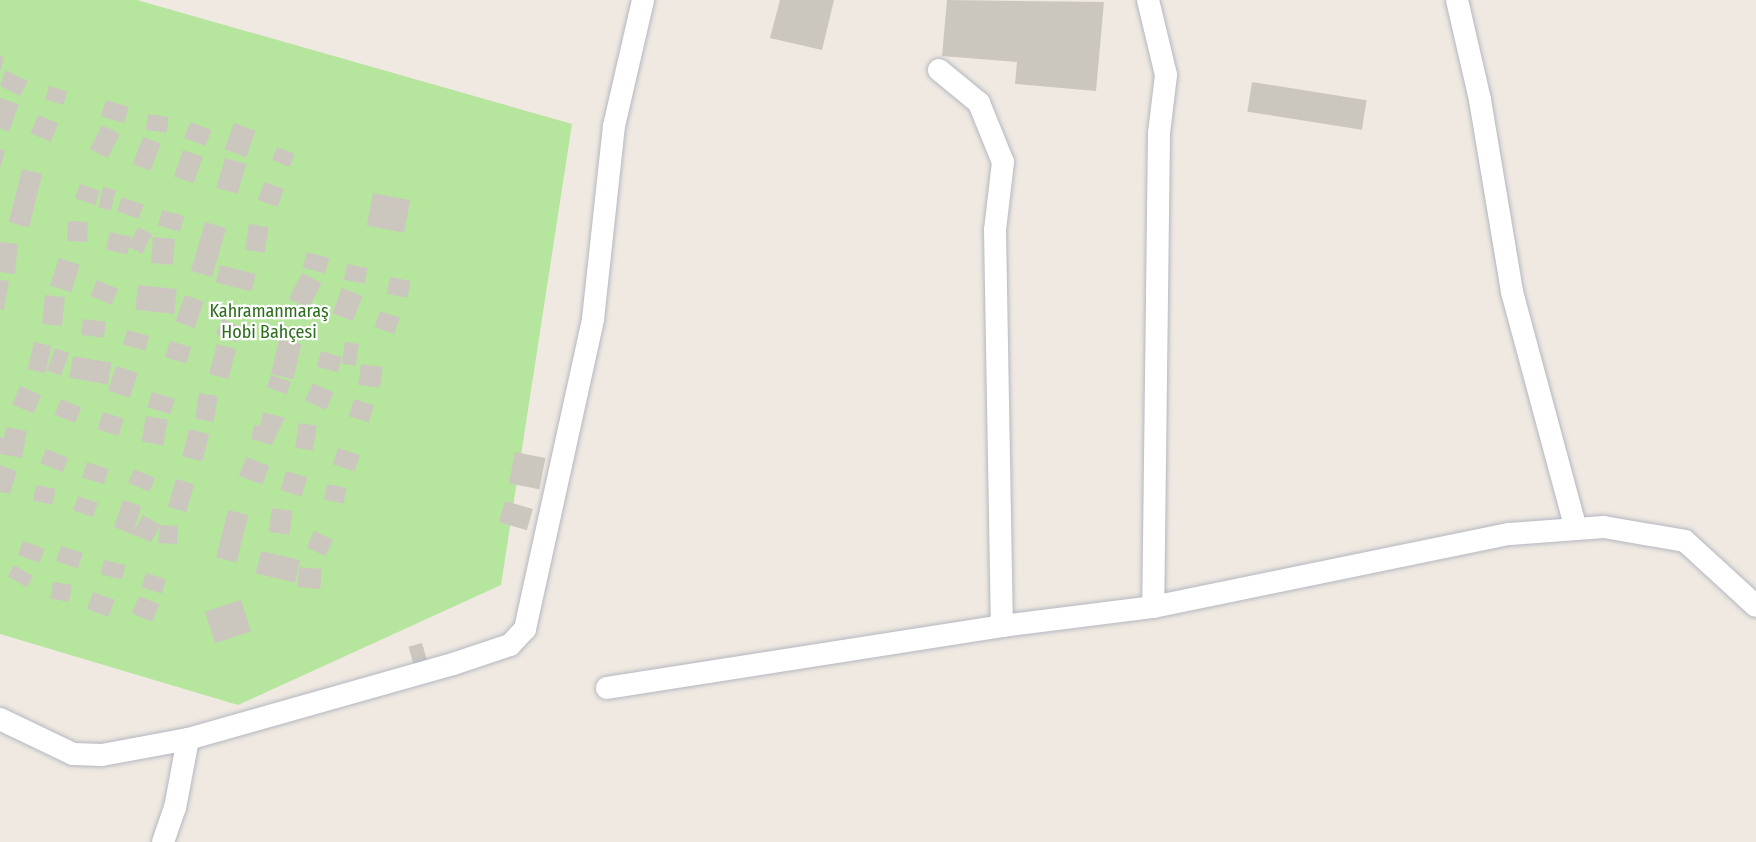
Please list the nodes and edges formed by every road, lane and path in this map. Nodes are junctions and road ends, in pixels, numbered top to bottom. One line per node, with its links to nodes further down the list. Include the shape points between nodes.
1 (643, 0): 11 (street, via 614,126 593,319 525,629 510,645 453,664)
2 (1148, 0): 7 (street, via 1166,75 1159,144)
3 (1457, 0): 5 (street, via 1480,100 1512,292)
4 (939, 70): 8 (street, via 979,103 1003,162 995,230)
5 (1576, 529): 6 (street, via 1604,527 1685,541); 7 (street, via 1510,534)
6 (1756, 606)
7 (1153, 607): 8 (street)
8 (1002, 626): 9 (street)
9 (607, 688)
10 (0, 719): 11 (street, via 73,753 102,755)
11 (188, 739): 12 (street, via 176,808)
12 (163, 842)

